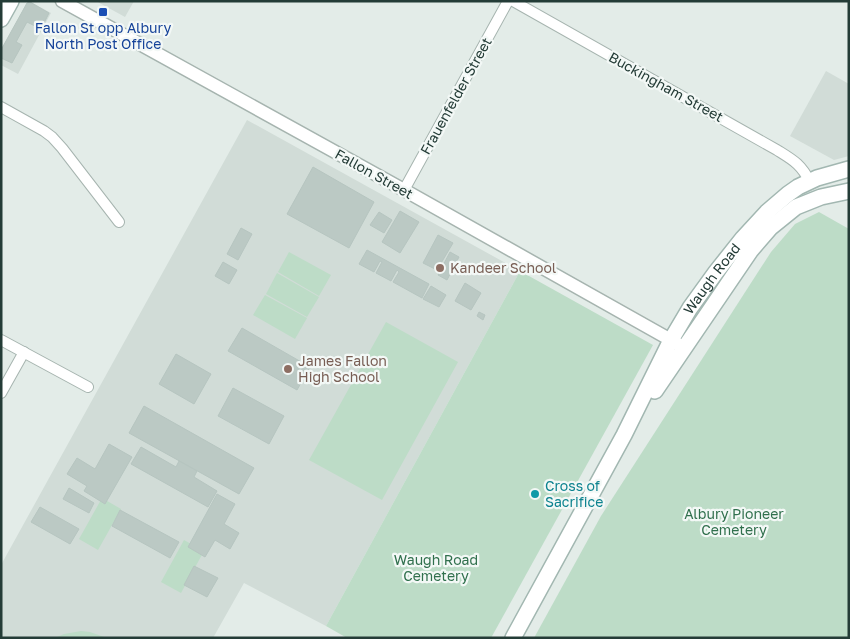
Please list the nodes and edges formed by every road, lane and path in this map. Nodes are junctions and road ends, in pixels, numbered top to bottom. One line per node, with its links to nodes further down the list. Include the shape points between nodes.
1 (11, 1): 5 (main road)
2 (62, 1): 9 (street, Fallon Street)
3 (508, 1): 9 (street, Frauenfelder Street)
4 (513, 1): 8 (street, Buckingham Street, via 777,150 795,161)
5 (1, 19)
6 (1, 107): 11 (street, via 52,136)
7 (849, 169): 8 (main road, Waugh Road)
8 (810, 182): 13 (main road, Waugh Road, via 788,194 743,238 690,308)
9 (404, 190): 13 (street, Fallon Street)
10 (849, 191): 14 (main road, Waugh Road, via 820,197 796,207 770,228 751,250)
11 (119, 222)
12 (1, 340): 15 (street)
13 (671, 340): 14 (street, Fallon Street); 18 (main road, Waugh Road)
14 (684, 348): 18 (main road, Waugh Road)
15 (24, 352): 16 (street); 17 (street)
16 (88, 387)
17 (1, 393)
18 (624, 436): 19 (main road, Waugh Road)
19 (513, 638)

